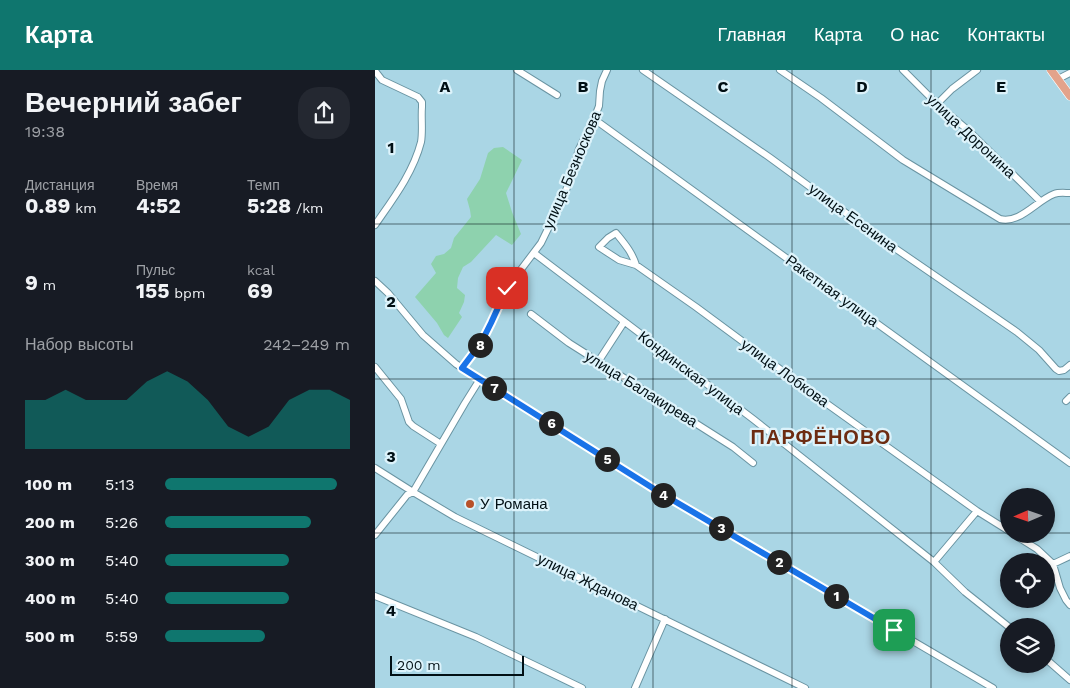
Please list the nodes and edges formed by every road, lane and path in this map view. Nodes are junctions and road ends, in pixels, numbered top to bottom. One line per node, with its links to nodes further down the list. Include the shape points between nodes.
1 (517, 70): 11 (street)
2 (607, 70): 14 (street, улица Безноскова)
3 (643, 70): 24 (street, улица Есенина, via 1017,332 1059,371)
4 (780, 70): 16 (street, via 903,160 1000,219 1017,218)
5 (903, 70): 13 (street, улица Доронина)
6 (977, 70): 13 (street)
7 (1051, 70): 10 (main road)
8 (375, 71): 17 (street, via 382,80 422,102 421,140 413,165)
9 (1070, 73): 10 (street)
10 (1058, 80): 12 (main road)
11 (557, 95)
12 (1070, 96)
13 (937, 104): 16 (street, улица Доронина)
14 (594, 119): 18 (street, улица Безноскова, via 579,149 560,204); 30 (street, Ракетная улица)
15 (1070, 193): 16 (street, via 1056,193)
16 (1040, 201)
17 (375, 225)
18 (534, 252): 22 (street, Кондинская улица); 26 (street, улица Безноскова, via 507,288 481,343)
19 (636, 264): 19 (street, улица Лобкова, via 630,250 616,234 599,247 619,260); 33 (street, улица Лобкова)
20 (375, 281): 26 (street, via 423,335)
21 (531, 314): 23 (street, улица Балакирева)
22 (624, 322): 23 (street); 39 (street, Кондинская улица)
23 (597, 362): 29 (street, улица Балакирева, via 733,447)
24 (1070, 365)
25 (375, 367): 28 (street, via 401,399 409,422)
26 (462, 368): 27 (street)
27 (480, 379): 28 (street); 51 (street, via 659,492)
28 (441, 444): 32 (street)
29 (753, 463)
30 (1070, 463)
31 (375, 468): 32 (street, улица Жданова)
32 (413, 492): 35 (street, via 407,495); 44 (street, улица Жданова, via 455,517)
33 (977, 510): 34 (street, улица Лобкова); 39 (street)
34 (1000, 525)
35 (375, 535)
36 (1027, 543): 37 (street)
37 (1041, 553)
38 (1070, 556): 40 (street)
39 (934, 562): 45 (street, Кондинская улица)
40 (1055, 563)
41 (1055, 571): 43 (street, via 1060,588)
42 (375, 596): 48 (street, via 476,637)
43 (1070, 604)
44 (665, 619): 49 (street); 50 (street, улица Жданова)
45 (1000, 620)
46 (1055, 667): 47 (street)
47 (1070, 680)
48 (582, 688)
49 (635, 688)
50 (805, 688)
51 (993, 688)

